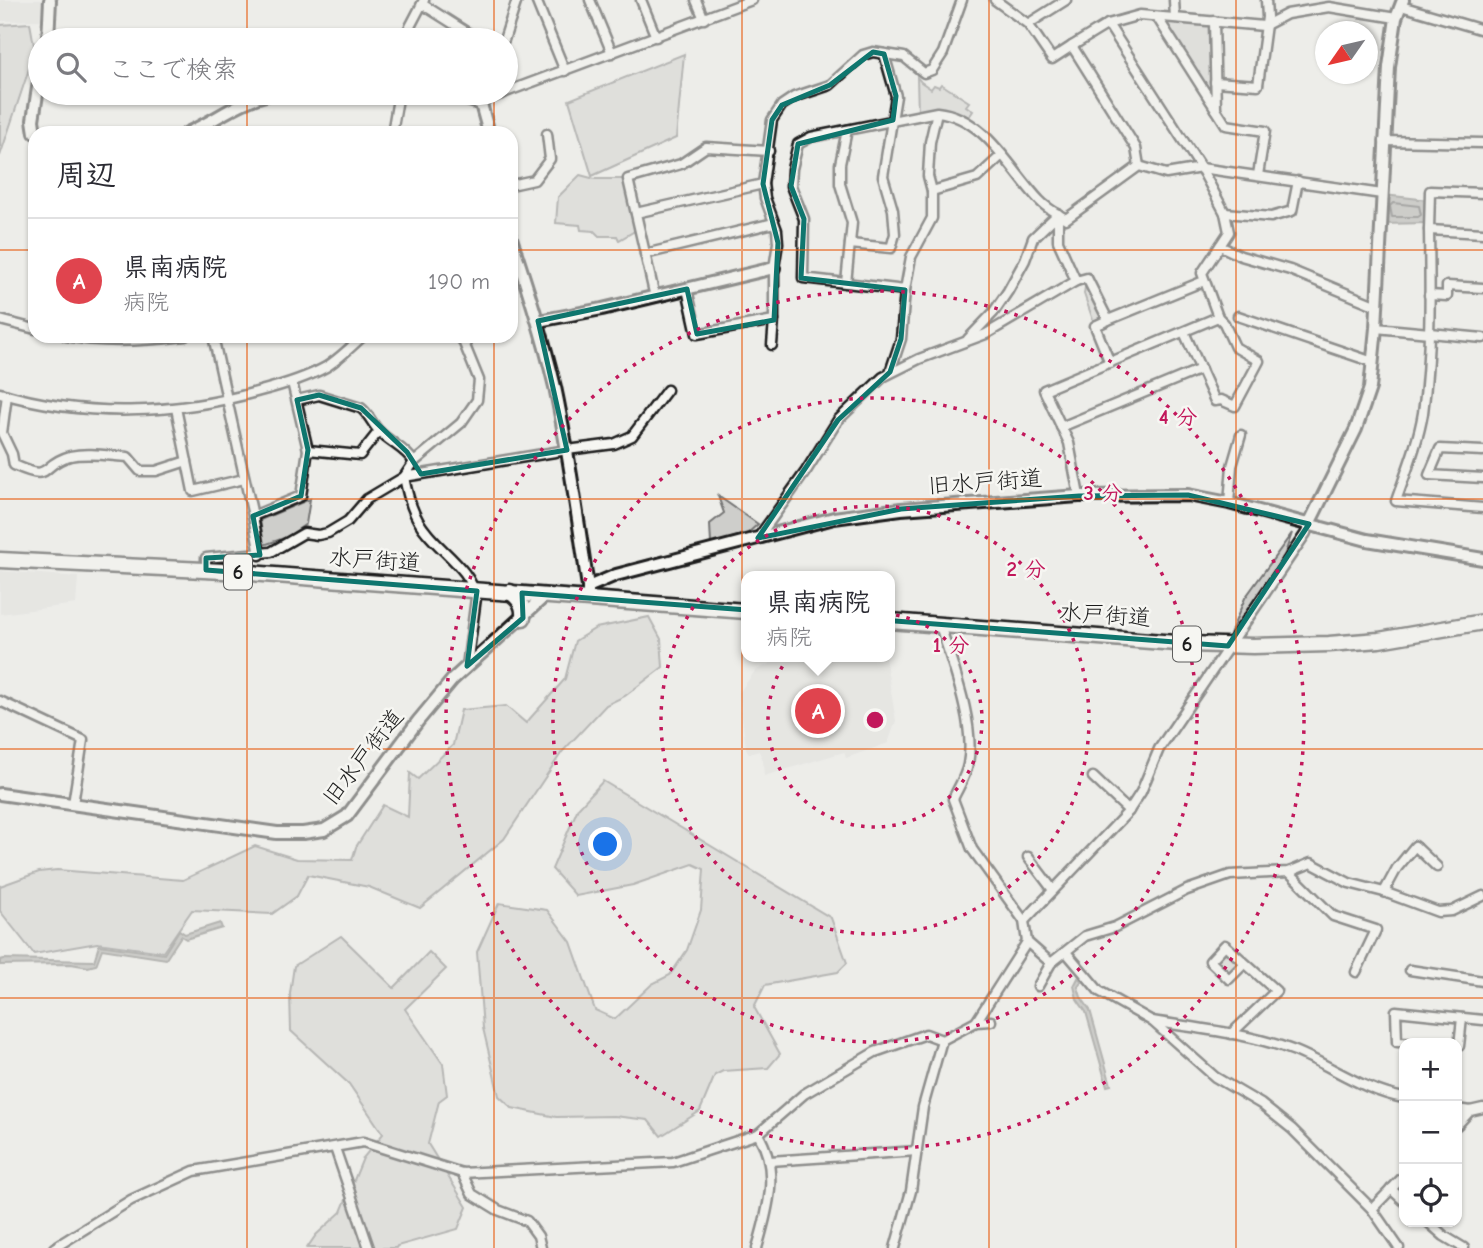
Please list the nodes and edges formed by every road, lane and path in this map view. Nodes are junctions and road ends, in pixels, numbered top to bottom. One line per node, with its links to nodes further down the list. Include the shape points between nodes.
1 (50, 0): 23 (street)
2 (536, 0): 32 (street)
3 (590, 0): 30 (street)
4 (641, 0): 28 (street)
5 (696, 0): 18 (street)
6 (962, 0): 31 (street, via 932,71 924,73 904,57)
7 (995, 0): 20 (street)
8 (1066, 0): 20 (street)
9 (1174, 0): 16 (street)
10 (1266, 0): 22 (street)
11 (514, 1): 26 (street)
12 (749, 1): 18 (street)
13 (423, 2): 24 (street); 25 (street)
14 (1402, 3): 17 (street); 27 (street)
15 (1157, 17): 16 (street); 21 (street, via 1140,15); 39 (street)
16 (1175, 17): 19 (street)
17 (1396, 18): 22 (street, via 1329,7 1287,13); 48 (street)
18 (704, 19): 28 (street)
19 (1214, 21): 22 (street); 33 (street)
20 (1028, 24): 29 (street, via 1052,59)
21 (1108, 24): 29 (street); 53 (street)
22 (1264, 26): 33 (street, via 1258,85)
23 (49, 28)
24 (410, 28)
25 (461, 28)
26 (507, 28)
27 (1483, 30)
28 (656, 37): 30 (street)
29 (1072, 46): 52 (street, via 1136,148)
30 (612, 53): 32 (street)
31 (884, 54): 41 (street, via 896,96); 50 (street, via 863,55 830,85 782,104 772,120)
32 (565, 71): 34 (street)
33 (1216, 82): 39 (street)
34 (518, 87)
35 (35, 105): 42 (street)
36 (241, 105): 43 (street)
37 (397, 105): 44 (street)
38 (485, 105): 45 (street)
39 (1216, 110): 54 (street, via 1226,125 1265,131)
40 (937, 111): 41 (street); 51 (street, via 968,120); 58 (street, via 928,176)
41 (893, 120): 46 (street); 67 (street, via 883,176 893,210 891,248)
42 (34, 126)
43 (201, 126)
44 (393, 126)
45 (488, 126)
46 (847, 130): 67 (street, via 840,184 852,223); 74 (street, via 798,144 792,169 792,186 804,219 803,278)
47 (547, 134): 56 (street, via 550,159 534,180)
48 (1384, 141): 49 (street); 60 (street)
49 (1483, 143)
50 (769, 151): 57 (street); 61 (street, via 706,147 681,164 634,176 628,179)
51 (1002, 155): 58 (street, via 976,178); 63 (street, via 1040,202)
52 (1139, 166): 53 (street, via 1166,174); 63 (street, via 1066,219)
53 (1201, 168): 54 (street); 62 (street)
54 (1258, 175): 55 (street)
55 (1298, 181): 60 (street); 62 (street, via 1292,211 1271,217)
56 (518, 183)
57 (763, 184): 61 (street); 64 (street)
58 (933, 191): 77 (street, via 932,218 911,257)
59 (1483, 193): 65 (street, via 1430,191)
60 (1382, 194): 80 (street)
61 (636, 213): 69 (street)
62 (1225, 214): 68 (street, via 1229,232)
63 (1058, 215): 72 (street, via 1058,241); 92 (street, via 1033,238 1008,291)
64 (774, 223): 69 (street); 71 (street, via 778,243)
65 (1429, 230): 66 (street); 78 (street)
66 (1483, 233)
67 (850, 244): 74 (street)
68 (1220, 246): 73 (street, via 1202,274); 80 (street)
69 (645, 254): 79 (street)
70 (518, 260): 86 (street)
71 (774, 268): 76 (street); 84 (street)
72 (1076, 281): 85 (street, via 1087,278); 92 (street)
73 (1204, 281): 82 (street); 85 (street)
74 (846, 283): 77 (street)
75 (1483, 288): 78 (street, via 1447,286 1447,296)
76 (688, 289): 79 (street); 84 (street, via 697,334)
77 (905, 290): 100 (street, via 901,340)
78 (1429, 295): 90 (street)
79 (655, 297): 86 (street)
80 (1377, 306): 88 (street)
81 (1238, 316): 97 (street)
82 (1218, 317): 89 (street); 99 (street, via 1235,347 1259,361 1235,406 1215,401)
83 (0, 320): 87 (street)
84 (774, 320): 96 (street)
85 (1108, 320): 98 (street, via 1095,326)
86 (538, 321): 112 (street)
87 (28, 327)
88 (1376, 328): 90 (street); 97 (street)
89 (1184, 332): 98 (street); 99 (street)
90 (1428, 333): 91 (street); 121 (street, via 1422,415 1396,500)
91 (1483, 338)
92 (966, 342): 100 (street)
93 (214, 343): 105 (street)
94 (355, 343): 101 (street, via 328,366)
95 (464, 343): 115 (street, via 479,380 477,400 461,423)
96 (772, 345)
97 (1373, 362): 123 (street, via 1360,418)
98 (1110, 363): 108 (street, via 1044,390)
99 (1201, 369): 108 (street)
100 (890, 372): 124 (street, via 838,420)
101 (292, 382): 104 (street); 105 (street)
102 (667, 390): 112 (street, via 632,436 614,444)
103 (4, 394): 106 (street, via 90,409); 107 (street)
104 (297, 400): 109 (street, via 319,395 361,408); 111 (street)
105 (226, 401): 106 (street); 118 (street)
106 (176, 408): 114 (street)
107 (1, 422): 114 (street, via 14,465 34,474 81,455 128,457 140,471)
108 (1060, 427): 119 (street, via 1069,443)
109 (379, 431): 111 (street, via 360,455); 115 (street)
110 (1241, 435): 120 (street)
111 (308, 450): 122 (street, via 301,496)
112 (567, 450): 116 (street); 131 (street)
113 (1483, 452): 117 (street, via 1440,449 1429,475)
114 (187, 461): 118 (street, via 193,491)
115 (414, 462): 116 (street)
116 (404, 477): 125 (street, via 367,499 348,521 328,533 304,533); 129 (street, via 416,518)
117 (1483, 478)
118 (244, 479): 122 (street)
119 (1079, 496): 120 (street, 旧水戸街道, via 1188,495); 124 (street, 旧水戸街道, via 901,509 834,518)
120 (1229, 503): 123 (street, 旧水戸街道)
121 (1483, 508)
122 (253, 516): 125 (street)
123 (1309, 524): 126 (street, 旧水戸街道, via 1367,540); 138 (street)
124 (758, 538): 131 (street, 旧水戸街道, via 616,575)
125 (260, 555): 128 (street, via 206,558)
126 (1483, 559)
127 (0, 560): 128 (highway, 水戸街道 / 6)
128 (206, 570): 129 (highway, 水戸街道 / 6)
129 (475, 590): 130 (highway, 水戸街道 / 6); 139 (street)
130 (510, 592): 132 (highway, 水戸街道 / 6); 134 (highway, via 523,607)
131 (588, 593): 132 (highway, 水戸街道 / 6); 133 (highway, 水戸街道 / 6)
132 (546, 595): 134 (street, 旧水戸街道)
133 (741, 610)
134 (523, 618): 139 (street, 旧水戸街道)
135 (895, 621): 137 (highway, 水戸街道 / 6)
136 (1483, 622): 138 (highway, 水戸街道 / 6, via 1379,640)
137 (940, 625): 138 (highway, 水戸街道 / 6); 151 (street, via 962,695 969,739 968,764 953,799 972,849)
138 (1228, 646): 144 (street, via 1158,749)
139 (467, 666): 143 (street, 旧水戸街道, via 418,721 347,817 324,830 264,831)
140 (0, 701): 143 (street, via 83,740)
141 (1093, 777): 144 (street)
142 (0, 794): 143 (street, 旧水戸街道)
143 (73, 804)
144 (1129, 811): 148 (street)
145 (1028, 857): 148 (street)
146 (1437, 867): 149 (street, via 1415,846)
147 (1289, 872): 149 (street, via 1311,863 1349,883); 153 (street, via 1230,875 1186,890 1115,927 1085,936); 157 (street, via 1333,916 1376,930)
148 (1054, 890): 151 (street)
149 (1384, 892): 150 (street, via 1438,912 1452,911)
150 (1483, 896)
151 (1024, 921): 152 (street)
152 (1027, 942): 154 (street); 164 (street)
153 (1066, 952): 154 (street); 163 (street, via 1099,991)
154 (1051, 963): 159 (street)
155 (1245, 963): 165 (street, via 1276,991)
156 (1410, 970): 158 (street)
157 (1356, 972)
158 (1483, 981)
159 (1038, 986)
160 (1462, 1018): 161 (street); 166 (street); 168 (street, via 1396,1011)
161 (1483, 1020)
162 (991, 1021): 164 (street)
163 (1152, 1021): 165 (street); 182 (street, via 1215,1077 1292,1129)
164 (976, 1022): 167 (street)
165 (1231, 1034): 169 (street, via 1297,1052 1383,1094)
166 (1461, 1038)
167 (942, 1040): 174 (street, via 926,1034 875,1052 804,1094); 176 (street)
168 (1399, 1042)
169 (1399, 1097)
170 (1483, 1108): 172 (street)
171 (1462, 1110): 172 (street)
172 (1470, 1111): 173 (street)
173 (1462, 1120)
174 (758, 1134): 177 (street); 178 (street, via 673,1163)
175 (335, 1148): 178 (street, via 363,1142); 184 (street, via 194,1171 131,1200); 185 (street)
176 (916, 1151): 177 (street); 188 (street, via 911,1191)
177 (770, 1161): 187 (street, via 770,1204)
178 (462, 1173): 186 (street, via 472,1194 527,1221)
179 (1399, 1181): 180 (street)
180 (1391, 1189): 181 (street); 182 (street)
181 (1399, 1196)
182 (1372, 1209): 189 (street)
183 (1434, 1227): 190 (street)
184 (54, 1248)
185 (369, 1248)
186 (541, 1248)
187 (757, 1248)
188 (895, 1248)
189 (1399, 1248)
190 (1464, 1248)

